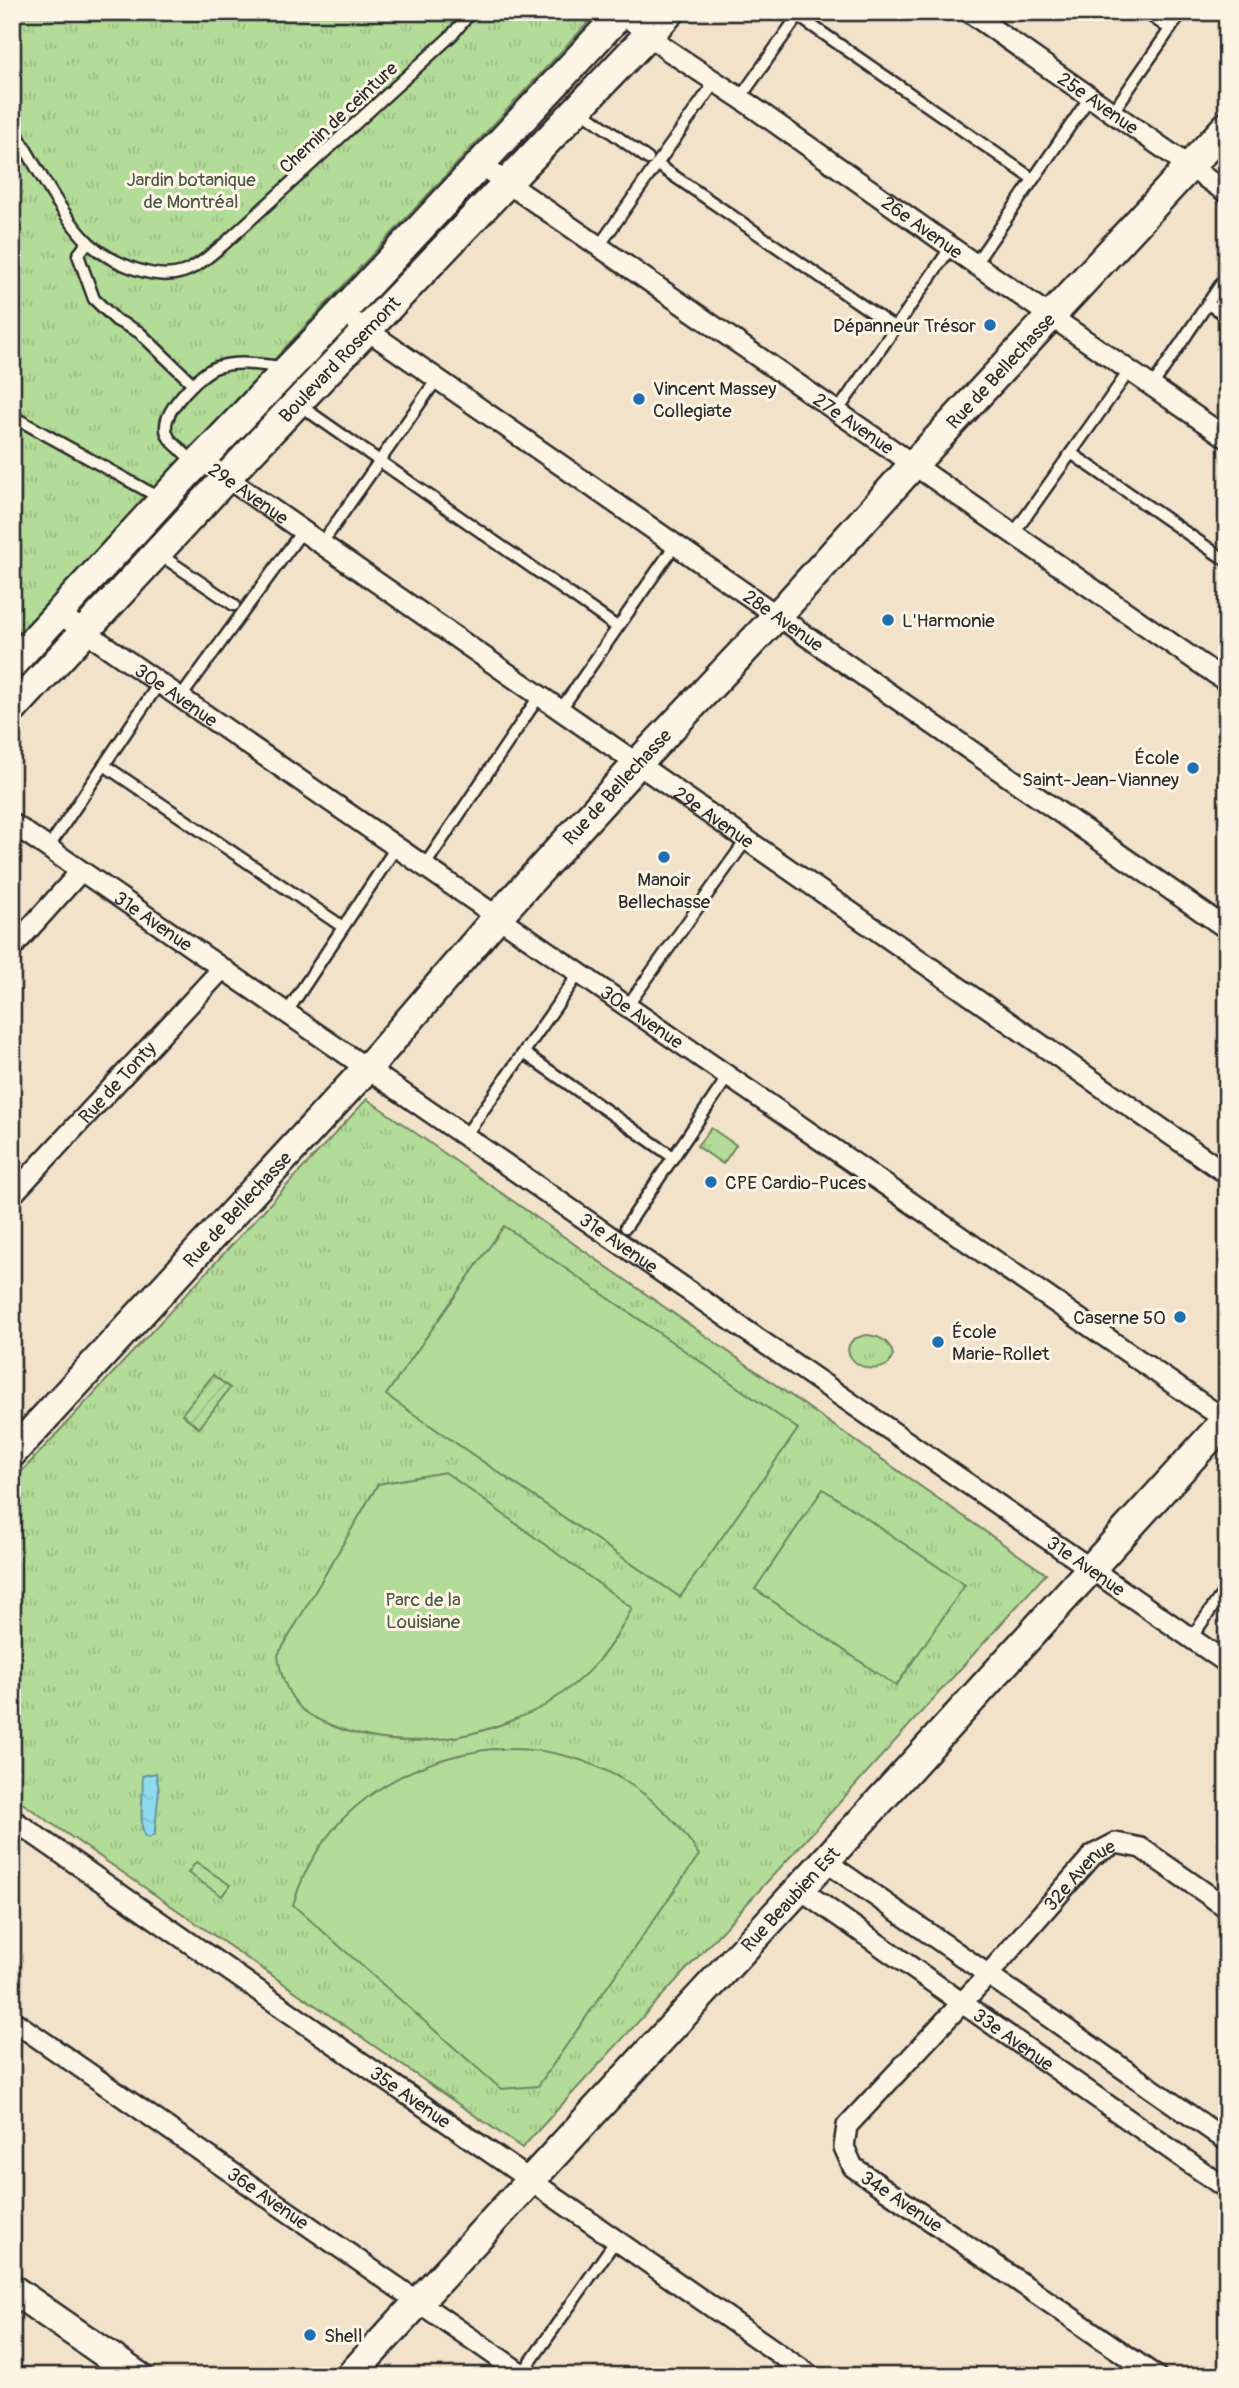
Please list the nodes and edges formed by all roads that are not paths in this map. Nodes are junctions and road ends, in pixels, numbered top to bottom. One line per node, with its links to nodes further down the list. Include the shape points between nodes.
1 (471, 12): 23 (lane, Chemin de ceinture, via 293,183 195,266 172,275 142,272)
2 (670, 12): 9 (street, Boulevard Rosemont)
3 (969, 12): 11 (street, 25e Avenue)
4 (1145, 12): 8 (lane)
5 (1182, 12): 8 (lane)
6 (622, 13): 9 (street, 26e Avenue); 18 (street, Boulevard Rosemont)
7 (799, 14): 12 (lane); 20 (lane)
8 (1170, 29): 14 (lane)
9 (648, 37): 10 (street, 26e Avenue); 13 (street, Boulevard Rosemont)
10 (715, 82): 12 (street, 26e Avenue); 17 (lane)
11 (1090, 97): 14 (street, 25e Avenue); 20 (lane)
12 (740, 99): 25 (street, 26e Avenue)
13 (578, 108): 17 (lane); 21 (street, Boulevard Rosemont)
14 (1112, 113): 19 (street, 25e Avenue)
15 (12, 126): 23 (lane, Chemin de ceinture)
16 (1227, 126): 19 (street, Rue de Bellechasse)
17 (653, 162): 24 (lane); 32 (lane)
18 (480, 164): 21 (street, 27e Avenue); 29 (street, Boulevard Rosemont)
19 (1190, 167): 22 (street, 25e Avenue); 30 (street, Rue de Bellechasse)
20 (1033, 179): 26 (lane)
21 (508, 183): 24 (street, 27e Avenue); 33 (street, Boulevard Rosemont)
22 (1227, 192)
23 (88, 242): 37 (lane, via 78,255 94,299 139,332)
24 (599, 246): 40 (street, 27e Avenue)
25 (951, 247): 26 (street, 26e Avenue); 32 (lane)
26 (975, 264): 30 (street, 26e Avenue)
27 (1227, 275): 28 (lane)
28 (1208, 303): 31 (lane); 38 (lane)
29 (342, 312): 33 (street, 28e Avenue); 34 (street, Boulevard Rosemont)
30 (1051, 316): 35 (street, 26e Avenue); 46 (street, Rue de Bellechasse)
31 (1227, 316)
32 (895, 328): 40 (lane)
33 (368, 331): 36 (street, 28e Avenue); 39 (street, Boulevard Rosemont)
34 (289, 368): 37 (lane, via 248,363 217,367); 44 (street, Boulevard Rosemont)
35 (1130, 370): 38 (street, 26e Avenue); 43 (lane)
36 (438, 379): 45 (lane); 52 (street, 28e Avenue)
37 (194, 384): 44 (lane, via 170,412 166,426 178,449 188,458)
38 (1152, 386): 42 (street, 26e Avenue)
39 (297, 404): 45 (lane); 47 (street, Boulevard Rosemont)
40 (837, 412): 46 (street, 27e Avenue)
41 (12, 416): 48 (lane)
42 (1227, 438)
43 (1071, 453): 50 (lane); 54 (lane)
44 (201, 460): 47 (street, 29e Avenue); 48 (street, Boulevard Rosemont)
45 (380, 461): 51 (lane); 58 (lane)
46 (913, 465): 50 (street, 27e Avenue); 57 (street, Rue de Bellechasse)
47 (227, 477): 49 (street, 29e Avenue); 53 (street, Boulevard Rosemont)
48 (163, 500): 56 (street, Boulevard Rosemont)
49 (303, 530): 51 (street, 29e Avenue); 64 (lane)
50 (1014, 533): 62 (street, 27e Avenue)
51 (322, 543): 63 (street, 29e Avenue)
52 (675, 545): 57 (street, 28e Avenue); 58 (lane)
53 (157, 552): 55 (lane); 59 (street, Boulevard Rosemont)
54 (1227, 561)
55 (234, 605)
56 (58, 612): 59 (street, 30e Avenue); 60 (street, Boulevard Rosemont)
57 (777, 616): 67 (street, Rue de Bellechasse); 77 (street, 28e Avenue)
58 (617, 627): 65 (lane)
59 (85, 631): 61 (street, 30e Avenue); 66 (street, Boulevard Rosemont)
60 (12, 664)
61 (160, 682): 64 (street, 30e Avenue); 68 (lane)
62 (1227, 682)
63 (540, 695): 65 (street, 29e Avenue); 73 (lane)
64 (181, 697): 71 (street, 30e Avenue)
65 (561, 709): 67 (street, 29e Avenue)
66 (12, 710)
67 (638, 763): 70 (street, 29e Avenue); 75 (street, Rue de Bellechasse)
68 (104, 765): 72 (lane); 76 (lane)
69 (12, 823): 72 (street, 31e Avenue)
70 (747, 839): 81 (lane); 88 (street, 29e Avenue)
71 (397, 846): 73 (street, 30e Avenue); 76 (lane)
72 (48, 848): 74 (street, 31e Avenue)
73 (425, 864): 75 (street, 30e Avenue)
74 (81, 872): 78 (street); 79 (street, 31e Avenue)
75 (499, 915): 80 (street, 30e Avenue); 84 (street, Rue de Bellechasse)
76 (343, 927): 82 (lane)
77 (1227, 929)
78 (12, 948)
79 (222, 969): 82 (street, 31e Avenue); 89 (street, Rue de Tonty)
80 (580, 972): 81 (street, 30e Avenue); 83 (lane)
81 (628, 1004): 85 (street, 30e Avenue)
82 (287, 1012): 84 (street, 31e Avenue)
83 (524, 1052): 86 (lane); 87 (lane)
84 (366, 1069): 86 (street, 31e Avenue); 92 (street, Rue de Bellechasse)
85 (729, 1075): 87 (lane); 91 (street, 30e Avenue)
86 (465, 1136): 93 (street, 31e Avenue)
87 (673, 1157): 90 (lane)
88 (1227, 1174)
89 (12, 1195)
90 (626, 1227)
91 (1226, 1420): 93 (street, Rue Beaubien Est)
92 (12, 1453)
93 (1091, 1570): 95 (street, 31e Avenue); 98 (street, Rue Beaubien Est)
94 (1227, 1587): 95 (lane)
95 (1191, 1638): 96 (street, 31e Avenue)
96 (1227, 1663)
97 (12, 1819): 105 (street, 35e Avenue)
98 (825, 1861): 99 (street, Rue Beaubien Est); 101 (street, 33e Avenue)
99 (800, 1889): 102 (street, 33e Avenue); 105 (street, Rue Beaubien Est)
100 (1227, 1908): 101 (street, 32e Avenue, via 1141,1848 1116,1843 1093,1855)
101 (987, 1976): 102 (street, 34e Avenue); 104 (street, 33e Avenue)
102 (960, 2003): 106 (street, 33e Avenue); 114 (street, 34e Avenue, via 847,2126 844,2147 853,2167)
103 (12, 2020): 109 (street, 36e Avenue)
104 (1227, 2141)
105 (531, 2180): 107 (street, 35e Avenue); 109 (street, Rue Beaubien Est)
106 (1227, 2189)
107 (616, 2240): 110 (lane); 113 (street, 35e Avenue)
108 (12, 2289): 111 (street)
109 (418, 2301): 110 (street, 36e Avenue); 112 (street, Rue Beaubien Est)
110 (524, 2375)
111 (138, 2376)
112 (350, 2376)
113 (811, 2376)
114 (1156, 2376)

